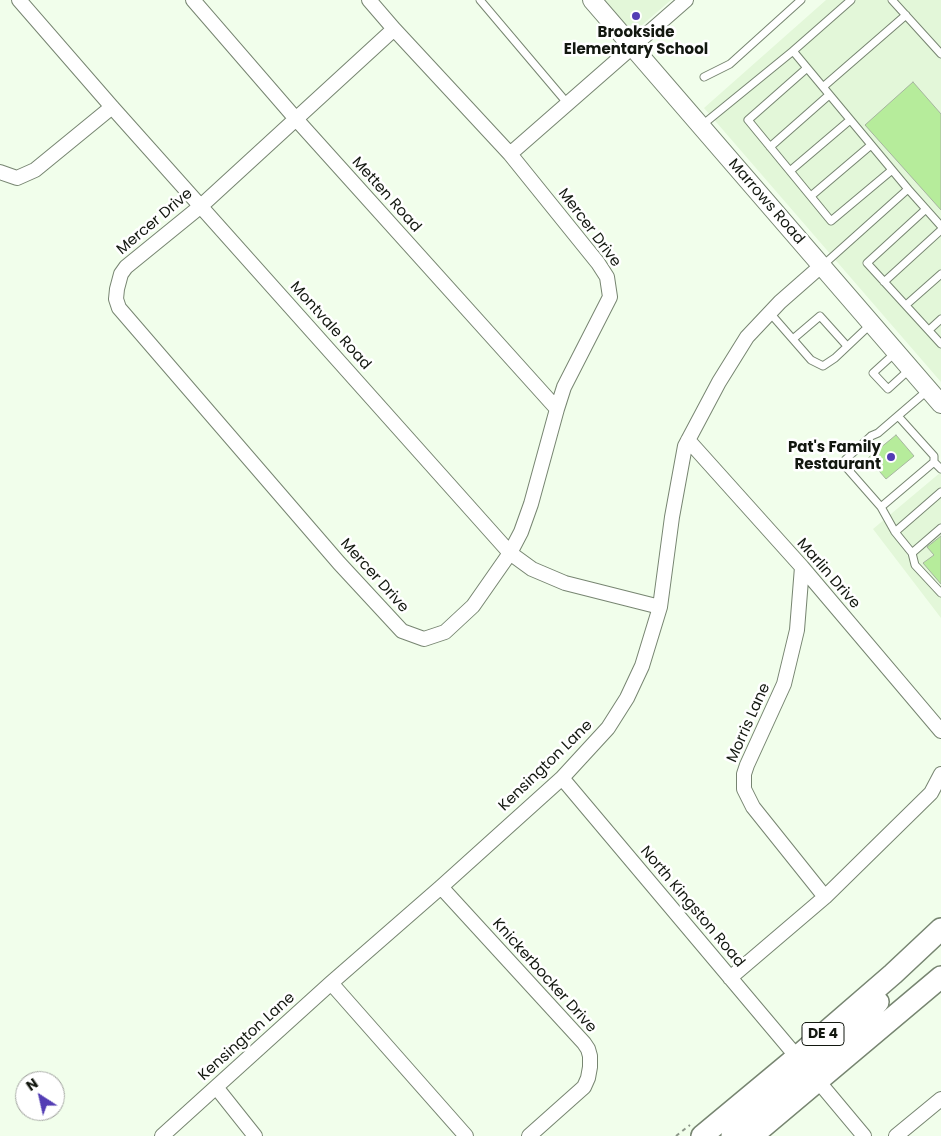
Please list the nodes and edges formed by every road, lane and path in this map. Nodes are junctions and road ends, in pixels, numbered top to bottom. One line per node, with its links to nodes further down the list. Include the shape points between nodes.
1 (19, 0): 20 (street, Montvale Road)
2 (193, 0): 21 (street, Metten Road)
3 (368, 0): 11 (street, Mercer Drive)
4 (480, 0): 19 (lane)
5 (592, 0): 12 (street, Marrows Road)
6 (686, 0): 12 (street)
7 (801, 0): 16 (lane, via 730,64)
8 (851, 0): 13 (lane)
9 (892, 0): 10 (lane)
10 (906, 15): 14 (lane); 17 (lane)
11 (394, 29): 21 (street, Mercer Drive); 26 (street, Mercer Drive)
12 (632, 47): 19 (street); 23 (street, Marrows Road)
13 (793, 51): 15 (lane); 23 (lane)
14 (941, 54)
15 (807, 68): 17 (lane); 25 (lane, via 748,120)
16 (704, 77)
17 (823, 87): 18 (lane)
18 (829, 95): 22 (lane); 25 (lane)
19 (568, 104): 26 (street)
20 (112, 107): 29 (street, via 35,170 17,178); 32 (street, Montvale Road)
21 (296, 119): 32 (street, Mercer Drive); 51 (street, Metten Road)
22 (850, 120): 24 (lane); 28 (lane)
23 (701, 126): 36 (street, Marrows Road)
24 (871, 145): 27 (lane); 31 (lane)
25 (770, 147): 28 (lane)
26 (510, 154): 51 (street, Mercer Drive, via 607,277 610,297 564,387)
27 (892, 170): 30 (lane); 31 (lane, via 831,221)
28 (790, 171): 31 (lane)
29 (0, 172)
30 (908, 189): 33 (lane); 36 (lane)
31 (811, 196)
32 (201, 206): 60 (street, Montvale Road); 60 (street, Mercer Drive, via 120,274 116,299 119,308 339,562 402,631 424,639 445,632 473,606)
33 (926, 209): 34 (lane); 38 (lane, via 867,264)
34 (941, 226)
35 (941, 230): 38 (lane)
36 (821, 266): 40 (street, Kensington Lane); 42 (street, Marrows Road)
37 (941, 274): 39 (lane)
38 (884, 282): 39 (lane)
39 (906, 305): 43 (lane)
40 (770, 313): 44 (lane); 53 (street, Kensington Lane, via 748,337)
41 (941, 319): 43 (lane)
42 (871, 324): 46 (lane); 47 (street, Marrows Road)
43 (929, 330): 45 (lane)
44 (792, 339): 46 (lane, via 811,360 823,366); 46 (lane, via 820,316)
45 (941, 344)
46 (847, 346)
47 (896, 352): 48 (street, Marrows Road); 48 (lane, via 873,373 888,389)
48 (910, 369): 49 (street, Marrows Road)
49 (928, 390): 50 (street, Marrows Road); 52 (lane)
50 (941, 404)
51 (557, 410): 60 (street, Mercer Drive, via 531,504)
52 (898, 416): 54 (lane, via 934,456); 57 (lane, via 845,460 845,466)
53 (688, 440): 62 (street, Marlin Drive); 64 (street, Kensington Lane, via 672,517)
54 (934, 462): 55 (lane); 57 (lane)
55 (941, 469)
56 (941, 492): 59 (lane)
57 (881, 507): 59 (lane)
58 (941, 528): 61 (lane)
59 (895, 532): 61 (lane)
60 (510, 553): 64 (street, Montvale Road, via 532,569 565,583)
61 (912, 553): 63 (lane, via 915,565)
62 (802, 567): 65 (street, Marlin Drive); 69 (street, Morris Lane, via 797,630 784,684 747,764 744,789 753,807)
63 (941, 593)
64 (660, 607): 67 (street, Kensington Lane, via 642,666 627,698 608,728)
65 (941, 731)
66 (941, 774): 69 (street, via 932,793)
67 (562, 778): 68 (street, Kensington Lane); 73 (street, North Kingston Road)
68 (441, 887): 74 (street, Kensington Lane); 82 (street, Knickerbocker Drive, via 588,1049 590,1067 584,1087)
69 (825, 897): 73 (street)
70 (941, 929): 71 (main road, DE 4)
71 (905, 963): 75 (main road, DE 4); 76 (main road, via 887,992 818,1061 814,1072)
72 (941, 977): 76 (main road, DE 4)
73 (730, 978): 75 (street, North Kingston Road)
74 (331, 983): 77 (street, Kensington Lane); 81 (street)
75 (797, 1057): 83 (main road, DE 4); 84 (main road, via 794,1080)
76 (818, 1081): 85 (main road, DE 4); 86 (street)
77 (216, 1087): 79 (street, Kensington Lane); 80 (street)
78 (941, 1098): 87 (street)
79 (162, 1136)
80 (255, 1136)
81 (466, 1136)
82 (529, 1136)
83 (702, 1136)
84 (732, 1136)
85 (752, 1136)
86 (864, 1136)
87 (896, 1136)

